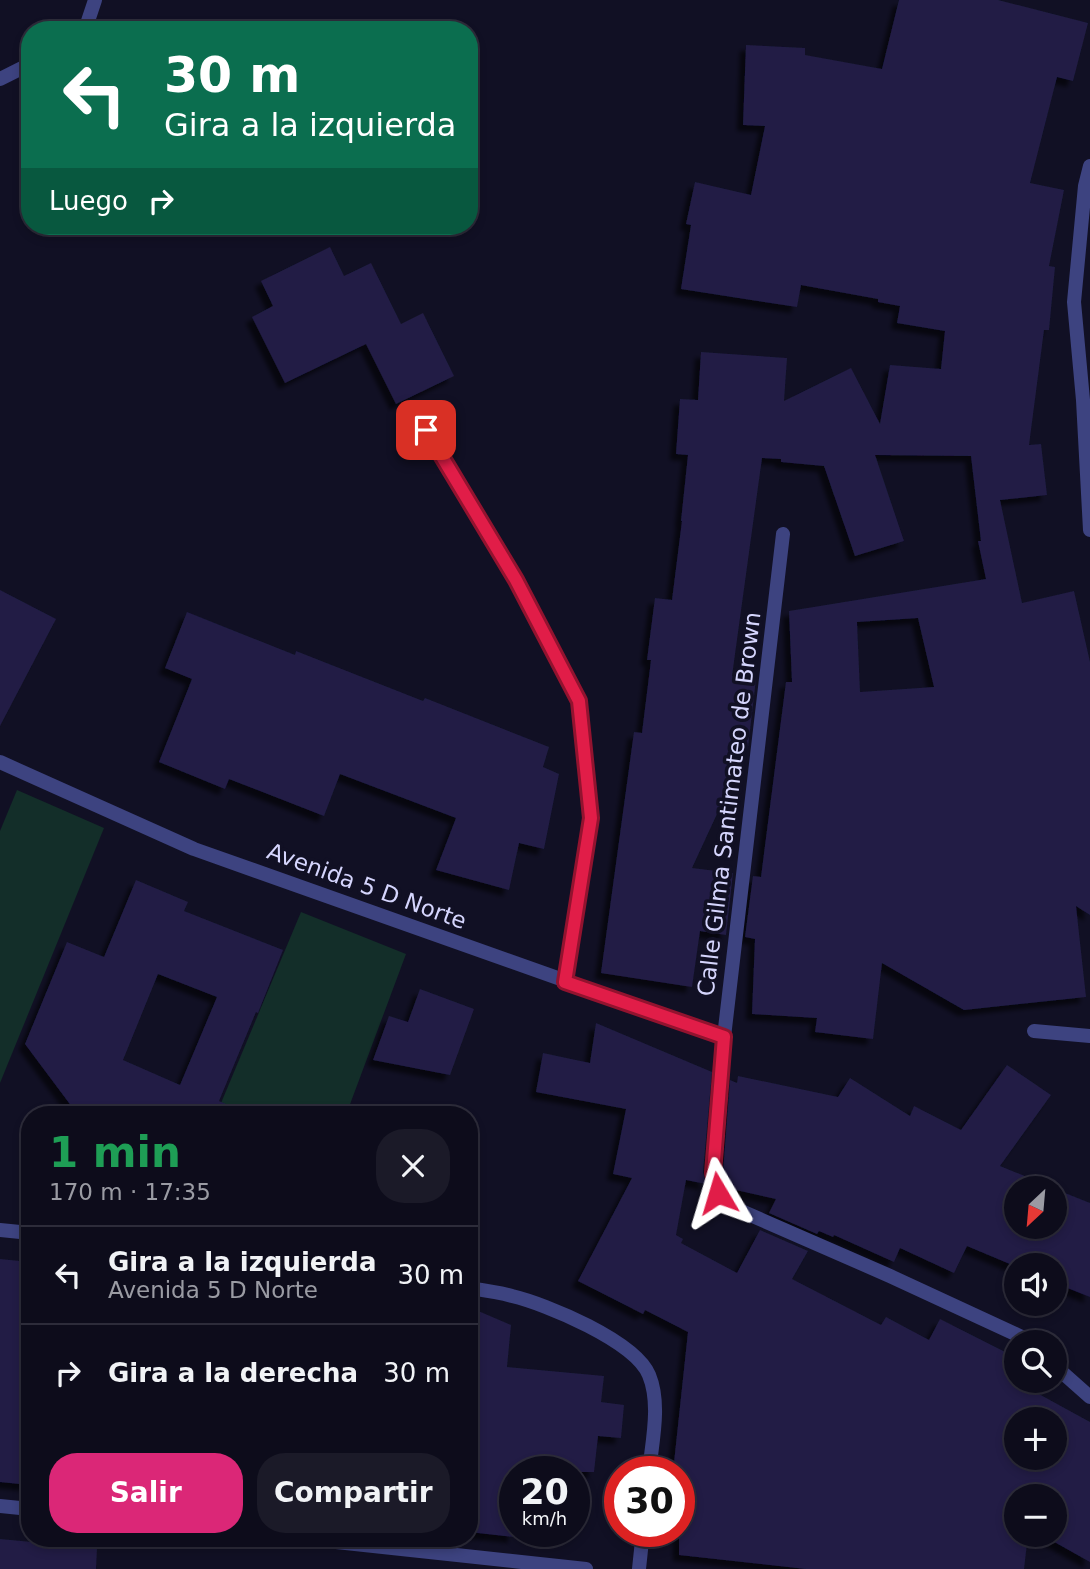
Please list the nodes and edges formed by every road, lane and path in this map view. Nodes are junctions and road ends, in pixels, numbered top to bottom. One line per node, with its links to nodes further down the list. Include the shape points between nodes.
1 (95, 0): 2 (street)
2 (88, 21)
3 (21, 68): 4 (street)
4 (0, 79)
5 (1090, 166): 6 (street, via 1074,302)
6 (1087, 400): 8 (street)
7 (426, 430): 11 (street, via 516,580 579,701 591,818)
8 (1090, 530)
9 (783, 534): 14 (street, Calle Gilma Santimateo de Brown)
10 (0, 762): 11 (street, Avenida 5 D Norte, via 194,849)
11 (565, 982): 14 (street, Avenida 5 D Norte)
12 (1034, 1031): 13 (street)
13 (1090, 1036)
14 (724, 1037): 18 (street, Calle Gilma Santimateo de Brown, via 713,1173 718,1193 732,1207)
15 (0, 1230): 16 (street)
16 (21, 1232)
17 (478, 1289): 21 (street, via 526,1301 596,1329 629,1350 649,1374 655,1408)
18 (1007, 1330)
19 (1067, 1376): 20 (street)
20 (1090, 1396)
21 (650, 1456)
22 (0, 1506): 23 (street)
23 (21, 1508)
24 (382, 1547): 26 (street)
25 (641, 1547): 27 (street)
26 (586, 1569)
27 (639, 1569)

